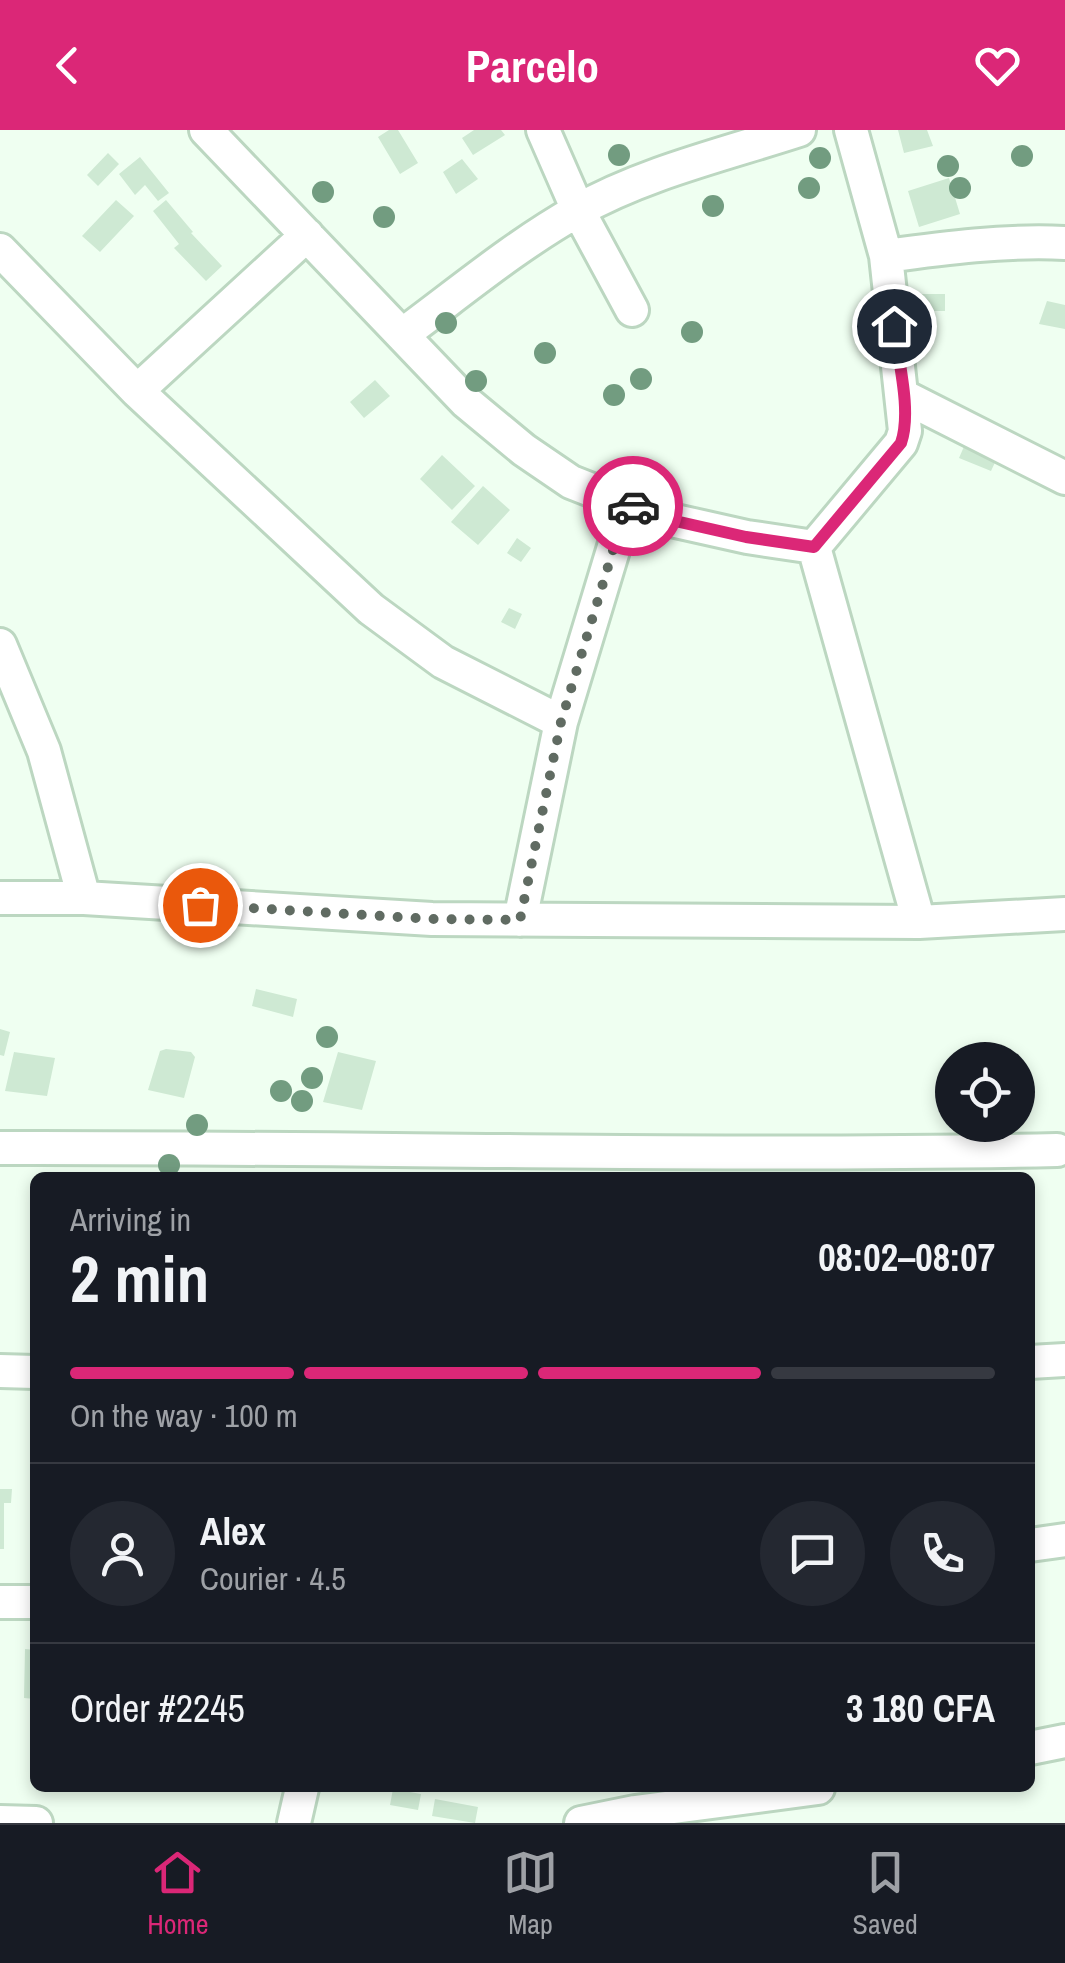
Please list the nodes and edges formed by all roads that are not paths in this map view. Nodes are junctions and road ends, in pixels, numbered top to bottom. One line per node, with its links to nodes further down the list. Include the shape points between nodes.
1 (206, 130): 6 (street)
2 (543, 130): 5 (street)
3 (799, 130): 5 (street)
4 (851, 130): 9 (street)
5 (578, 210): 10 (street); 11 (street)
6 (307, 236): 11 (street); 12 (street)
7 (1065, 243): 9 (street)
8 (0, 250): 12 (street)
9 (886, 256): 13 (street)
10 (632, 310)
11 (402, 336): 15 (street, via 524,450 571,482)
12 (138, 391): 18 (street, via 370,609 443,662)
13 (902, 396): 14 (street); 16 (street, via 901,443)
14 (1065, 478)
15 (627, 504): 16 (street, via 662,518); 18 (street)
16 (814, 547): 23 (street)
17 (0, 645): 20 (street, via 44,751)
18 (561, 722): 22 (street)
19 (0, 898): 20 (street)
20 (84, 898): 22 (street)
21 (1065, 914): 23 (street)
22 (520, 920): 23 (street)
23 (919, 922)
24 (0, 1148): 25 (street)
25 (1057, 1150)
26 (1065, 1360): 27 (street)
27 (1035, 1362)
28 (0, 1372): 29 (street)
29 (30, 1372)
30 (1065, 1540): 31 (street)
31 (1035, 1545)
32 (0, 1602): 33 (street)
33 (30, 1602)
34 (1065, 1741): 35 (street)
35 (1035, 1747)
36 (301, 1792): 40 (street)
37 (788, 1792): 41 (street)
38 (0, 1822): 39 (street)
39 (36, 1823)
40 (294, 1823)
41 (582, 1823)

